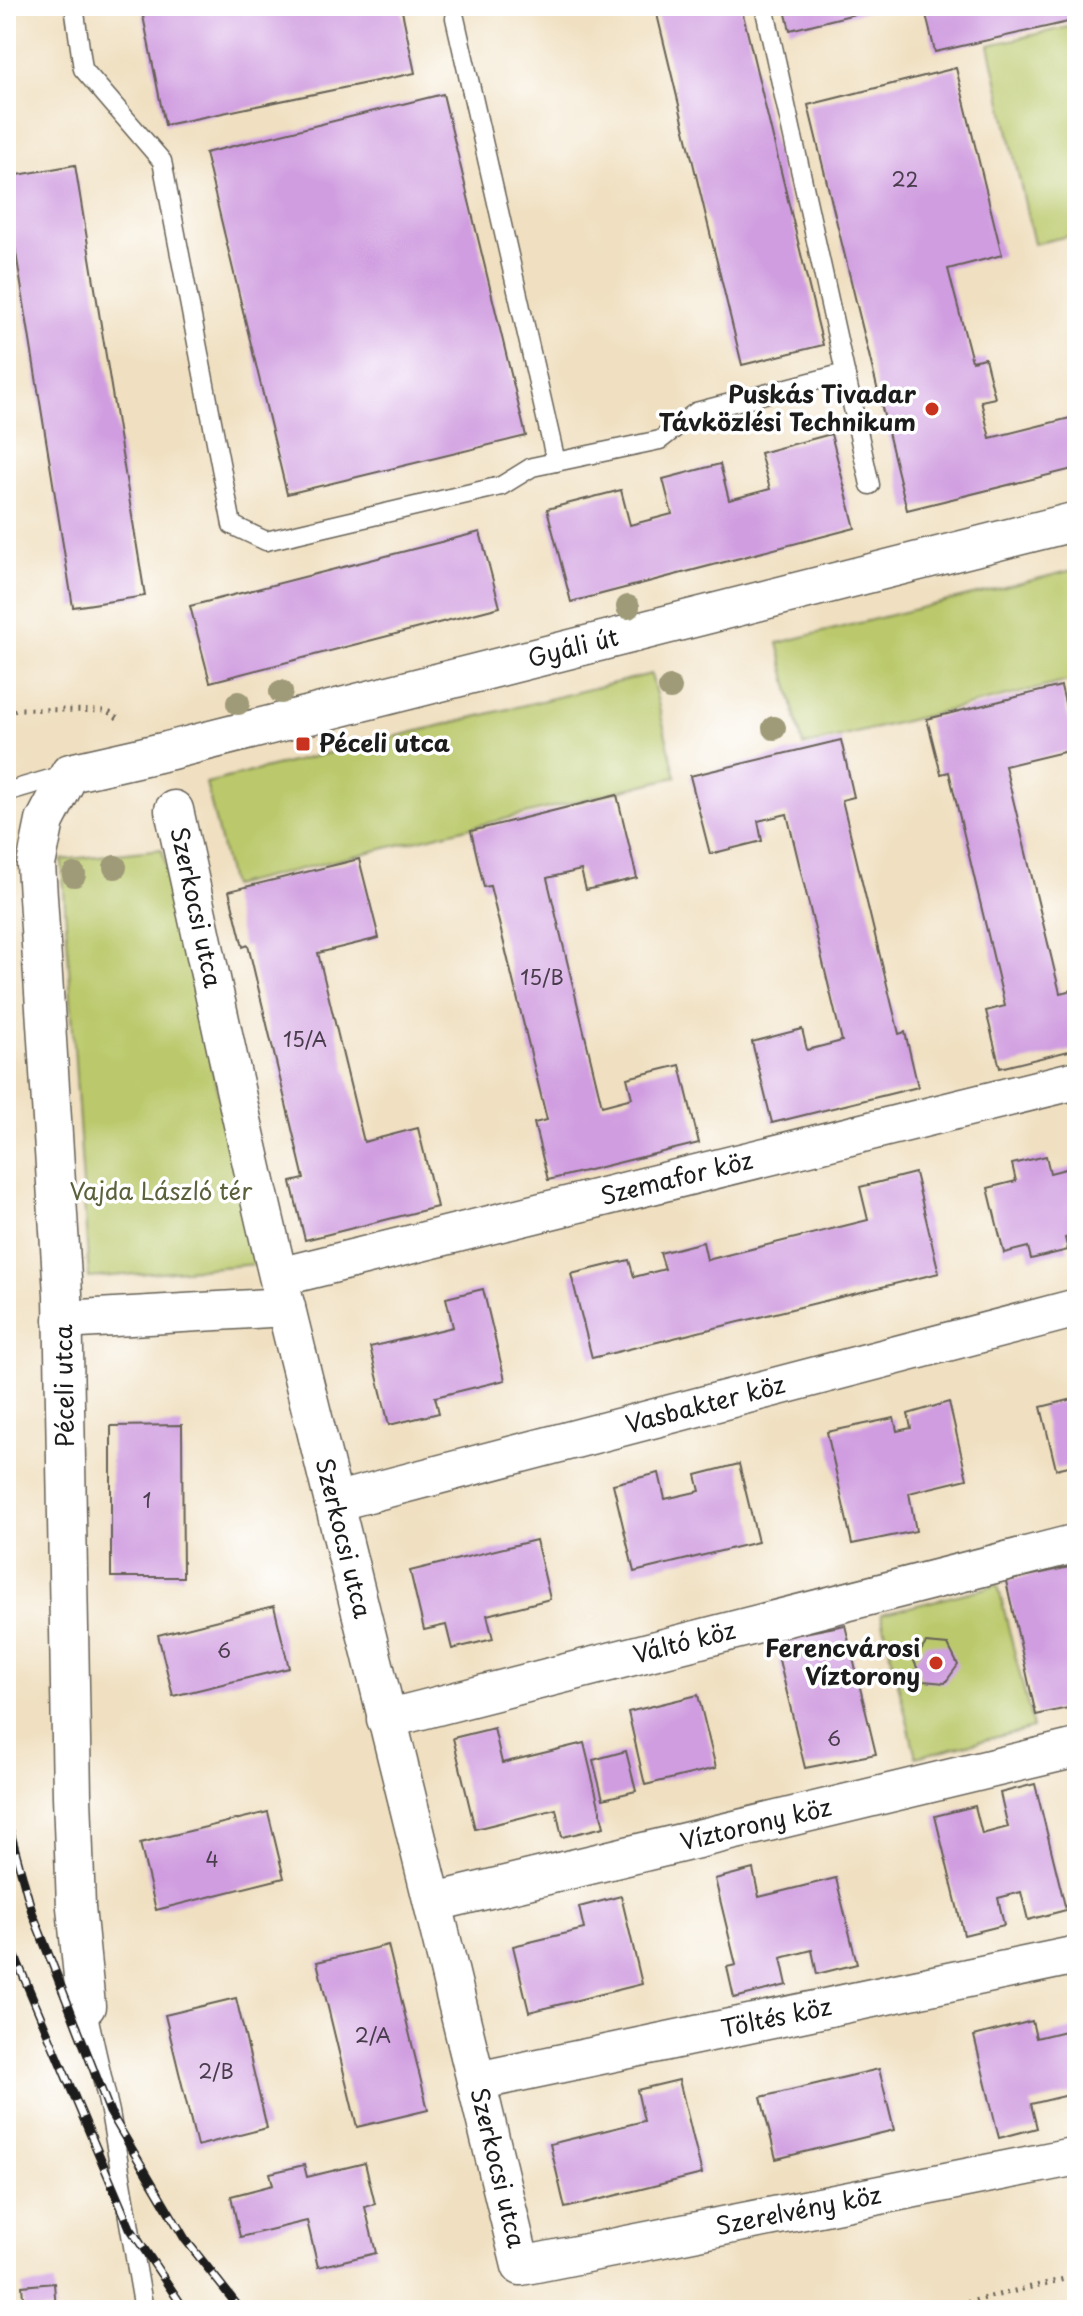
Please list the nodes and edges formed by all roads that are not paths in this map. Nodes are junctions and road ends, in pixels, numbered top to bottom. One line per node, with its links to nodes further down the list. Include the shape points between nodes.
1 (74, 6): 5 (lane, via 83,69 162,161 232,525 266,541 501,486 532,467)
2 (764, 6): 4 (lane)
3 (455, 18): 5 (lane)
4 (845, 373): 5 (lane, via 696,412 660,440); 6 (lane)
5 (556, 462)
6 (870, 485)
7 (1077, 521): 8 (street, Gyáli út)
8 (70, 773): 9 (lane); 14 (street, Péceli utca, via 45,821 36,865)
9 (6, 792)
10 (174, 810): 12 (street, Szerkocsi utca)
11 (1077, 1080): 12 (street, Szemafor köz)
12 (282, 1292): 14 (street, Szemafor köz); 15 (street, Szerkocsi utca)
13 (1077, 1308): 15 (street, Vasbakter köz)
14 (63, 1320): 21 (street, Péceli utca, via 72,1796)
15 (334, 1502): 17 (street, Szerkocsi utca)
16 (1077, 1543): 17 (street, Váltó köz)
17 (386, 1719): 19 (street, Szerkocsi utca)
18 (1077, 1748): 19 (street, Víztorony köz)
19 (435, 1902): 22 (street, Szerkocsi utca)
20 (1077, 1955): 22 (street, Töltés köz)
21 (86, 2006): 25 (lane)
22 (477, 2081): 24 (street, Szerkocsi utca)
23 (1077, 2156): 24 (street, Szerelvény köz)
24 (521, 2266)
25 (144, 2310)

